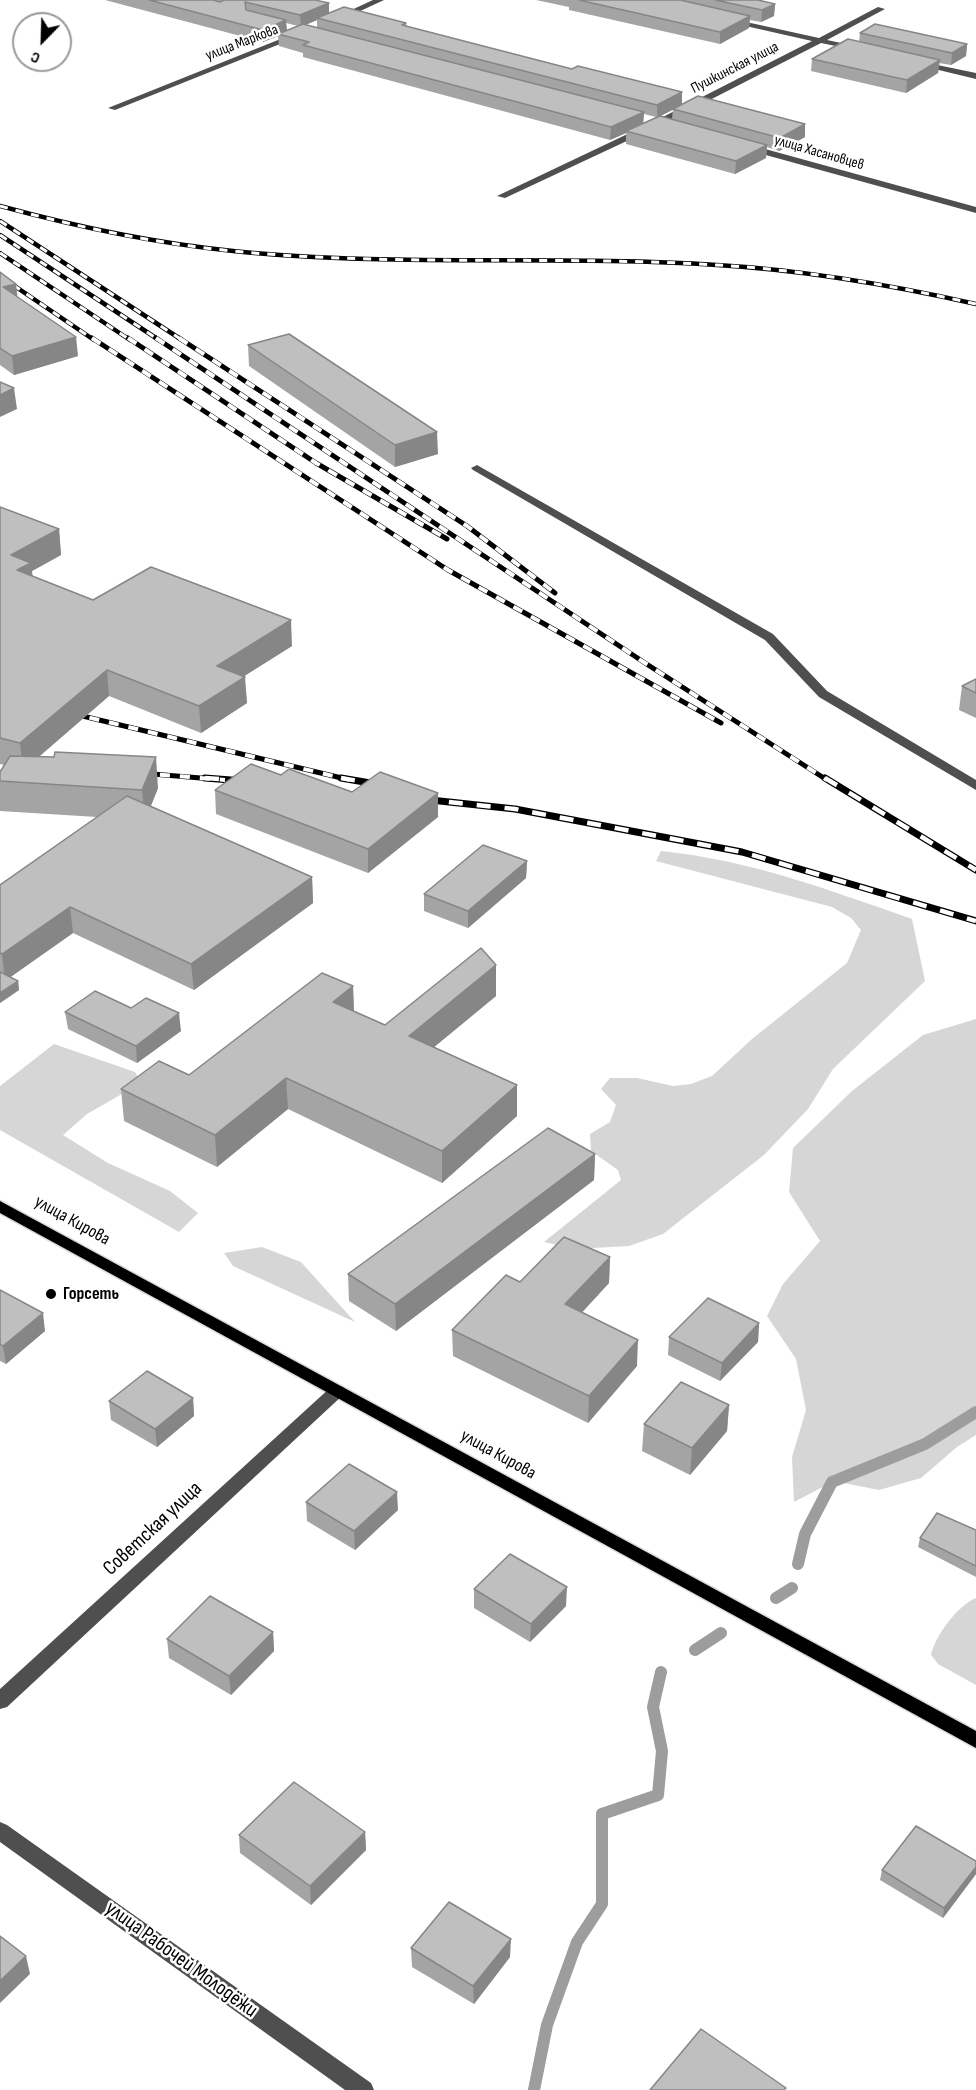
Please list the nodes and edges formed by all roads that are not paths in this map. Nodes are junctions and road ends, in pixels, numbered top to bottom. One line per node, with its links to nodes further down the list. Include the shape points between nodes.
1 (380, 0): 4 (street)
2 (881, 9): 6 (street, Пушкинская улица)
3 (725, 19): 6 (street)
4 (327, 23)
5 (295, 29): 10 (street, улица Маркова, via 306,32)
6 (818, 40): 7 (street); 12 (street, Пушкинская улица)
7 (863, 50)
8 (908, 60): 9 (street)
9 (976, 76)
10 (112, 108)
11 (646, 120): 12 (street)
12 (658, 123): 13 (street); 15 (street, Пушкинская улица)
13 (669, 126)
14 (736, 144): 16 (street, улица Хасановцев)
15 (502, 196)
16 (976, 210)
17 (477, 468): 18 (street, via 769,637 823,694)
18 (976, 786)
19 (0, 1206): 20 (main road, улица Кирова)
20 (337, 1390): 21 (street, Советская улица); 22 (main road, улица Кирова)
21 (0, 1701)
22 (976, 1740)
23 (0, 1831): 24 (street, улица Рабочей Молодёжи)
24 (363, 2090)

